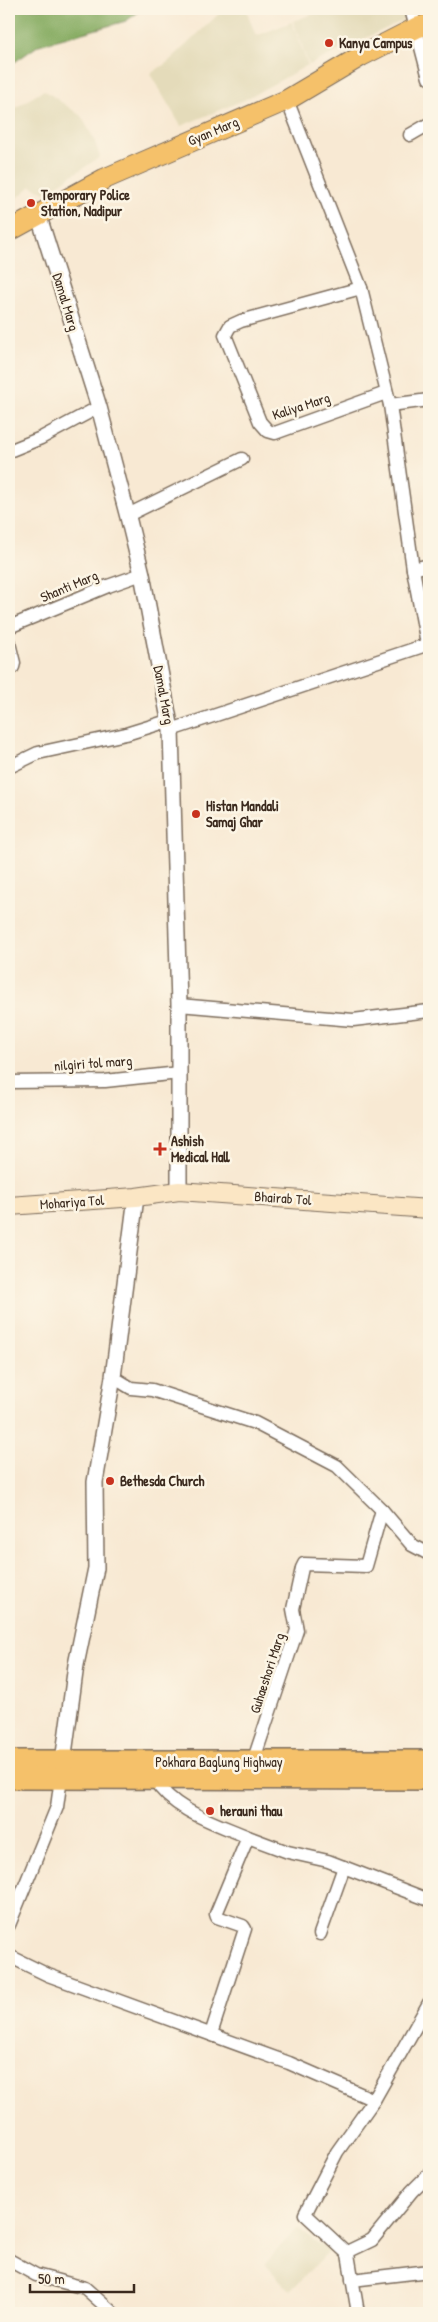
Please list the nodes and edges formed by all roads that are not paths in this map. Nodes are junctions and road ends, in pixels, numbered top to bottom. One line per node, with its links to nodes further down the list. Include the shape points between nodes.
1 (419, 20): 2 (street); 3 (main road, Gyan Marg)
2 (429, 78)
3 (287, 100): 6 (main road, Gyan Marg, via 150,158); 8 (street)
4 (429, 124): 5 (street)
5 (410, 135)
6 (38, 214): 7 (main road, Gyan Marg); 11 (street, Damal Marg)
7 (9, 231)
8 (361, 288): 9 (street); 9 (street, Kaliya Marg, via 241,321 230,326 225,335 260,422 268,431 275,433)
9 (388, 399): 10 (street, Kaliya Marg); 16 (street)
10 (429, 400)
11 (99, 407): 12 (street); 14 (street, Damal Marg)
12 (9, 452)
13 (242, 459): 14 (street)
14 (128, 515): 17 (street, Damal Marg)
15 (429, 565): 16 (street)
16 (413, 568): 20 (street)
17 (142, 574): 18 (street, Shanti Marg); 22 (street, Damal Marg)
18 (9, 627)
19 (9, 643): 21 (street, via 14,663)
20 (428, 644): 22 (street)
21 (9, 669)
22 (170, 725): 23 (street, via 38,753); 24 (street, Damal Marg)
23 (9, 767)
24 (179, 1005): 25 (street, via 353,1020); 26 (street, Damal Marg)
25 (429, 1011)
26 (179, 1073): 27 (street, nilgiri tol marg, via 105,1081); 28 (street, Damal Marg)
27 (9, 1082)
28 (179, 1191): 29 (main road, Bhairab Tol); 31 (main road, Bhairab Tol)
29 (136, 1196): 30 (main road, Mohariya Tol); 32 (street)
30 (9, 1206)
31 (429, 1210)
32 (113, 1377): 33 (street, via 131,1388 152,1390 255,1423 337,1466); 38 (street, via 95,1482 96,1568 76,1665)
33 (382, 1510): 34 (street, via 412,1545); 37 (street, Guhaeshori Marg, via 366,1566 304,1564 293,1608 297,1630)
34 (429, 1554)
35 (429, 1761): 37 (highway, Pokhara Baglung Highway)
36 (9, 1762): 38 (highway, Pokhara Baglung Highway)
37 (253, 1762): 38 (highway, Pokhara Baglung Highway)
38 (62, 1770): 39 (highway, Pokhara Baglung Highway); 40 (highway, Pokhara Baglung Highway); 45 (street, via 57,1806)
39 (9, 1778)
40 (154, 1779): 41 (highway, Pokhara Baglung Highway); 42 (street, via 176,1804)
41 (429, 1779)
42 (248, 1837): 43 (street); 49 (street, via 216,1914 245,1929)
43 (344, 1867): 44 (street); 46 (street)
44 (429, 1900)
45 (9, 1924)
46 (320, 1934)
47 (9, 1956): 49 (street, via 48,1975)
48 (429, 2003): 50 (street)
49 (211, 2034): 50 (street)
50 (374, 2100): 52 (street, via 337,2152 305,2214)
51 (429, 2174): 52 (street, via 372,2240)
52 (347, 2252): 55 (street)
53 (9, 2260): 56 (street, via 36,2275 85,2288)
54 (429, 2271): 55 (street)
55 (352, 2280): 57 (street)
56 (113, 2313)
57 (358, 2313)

